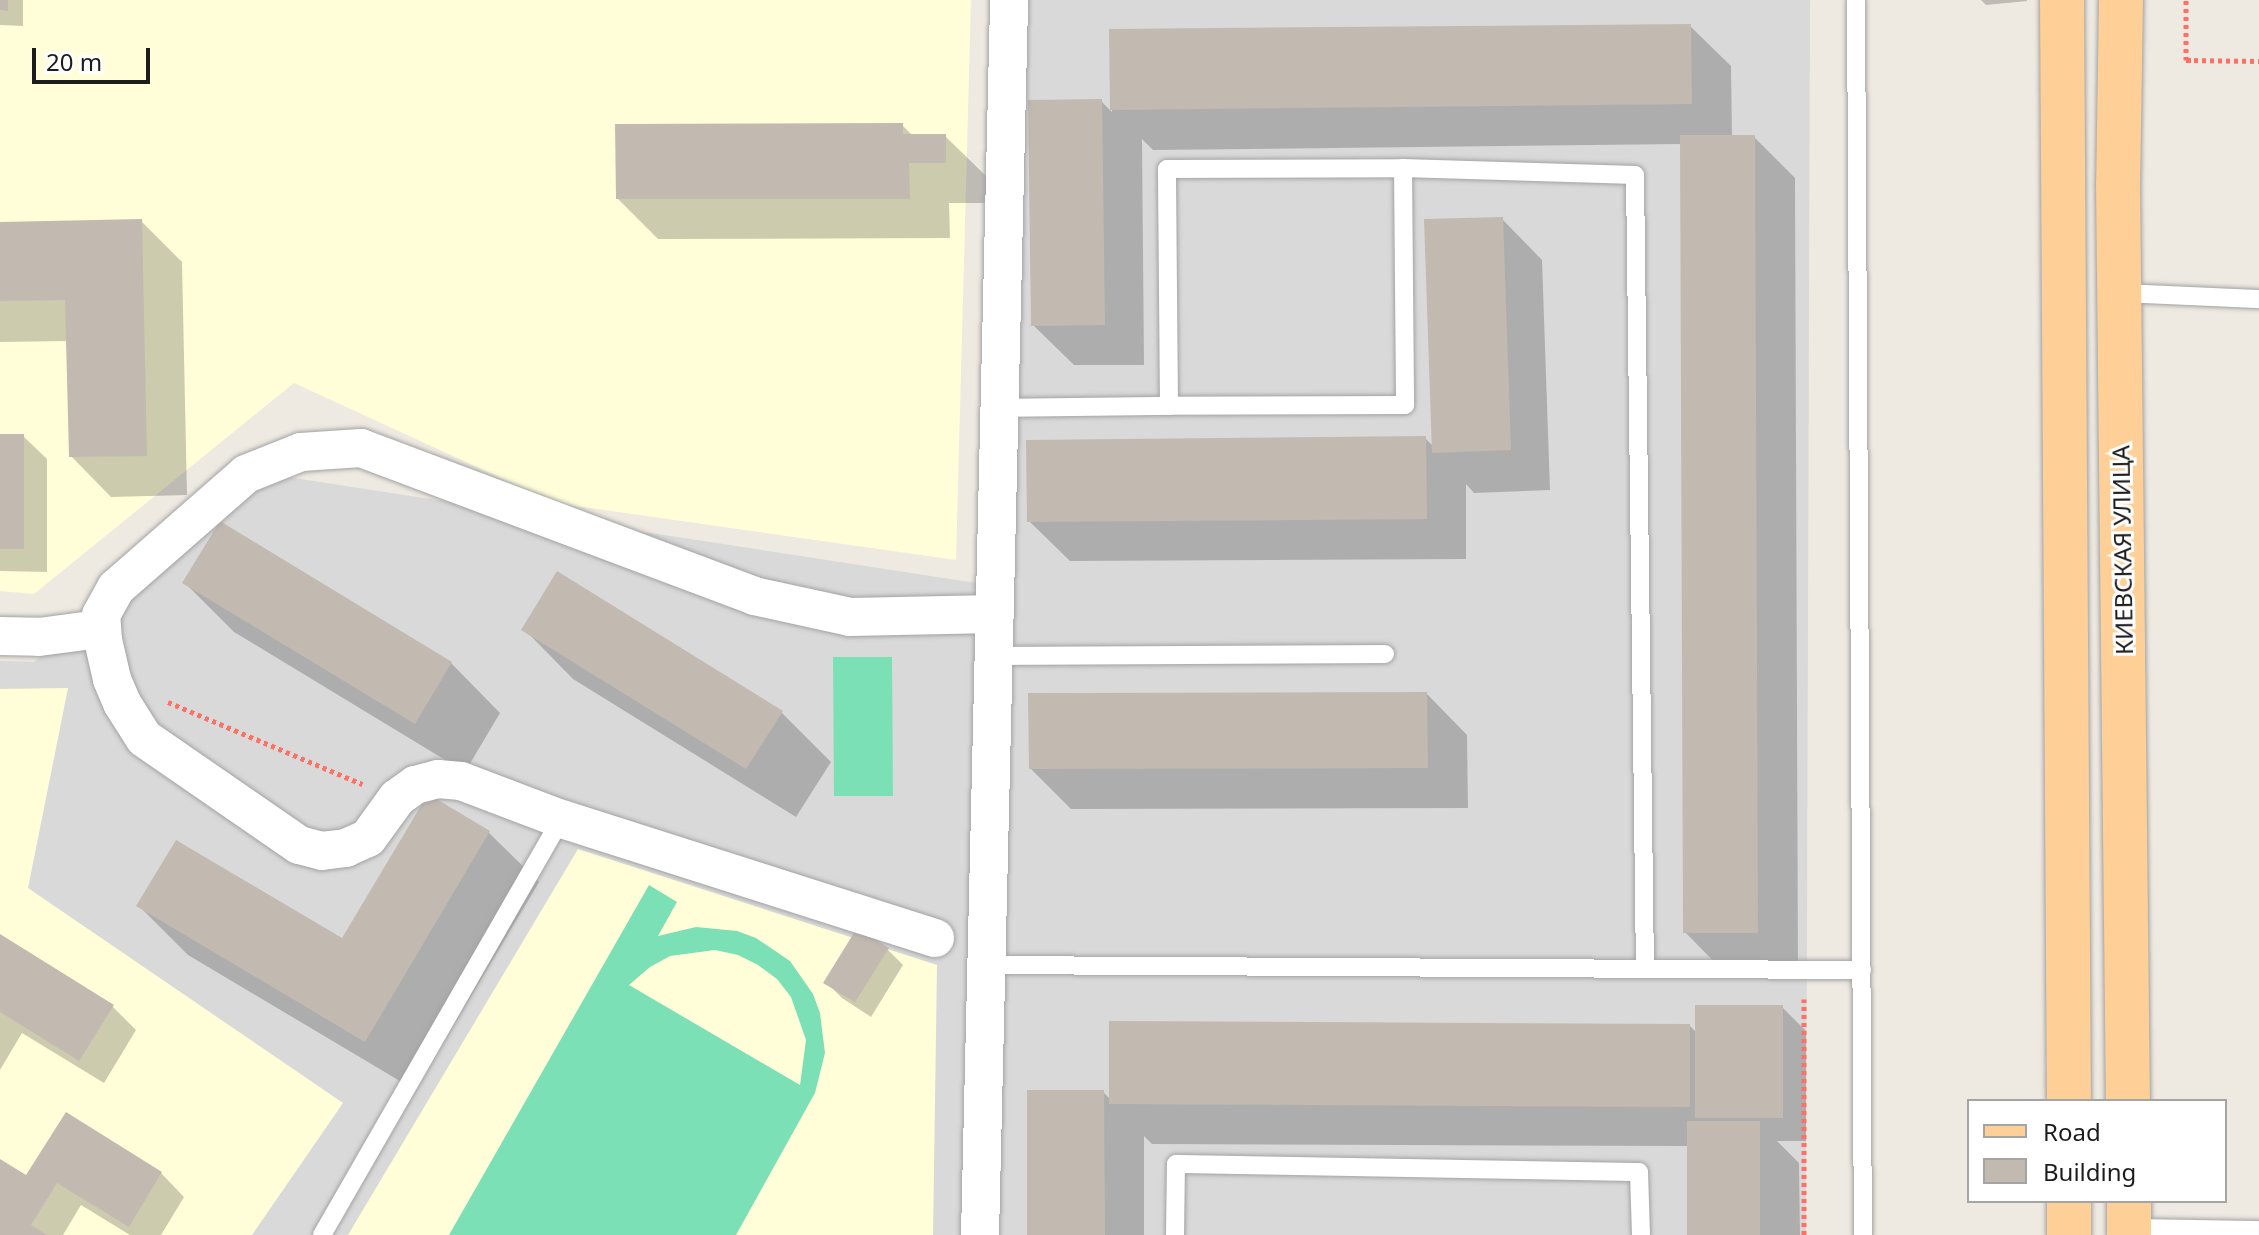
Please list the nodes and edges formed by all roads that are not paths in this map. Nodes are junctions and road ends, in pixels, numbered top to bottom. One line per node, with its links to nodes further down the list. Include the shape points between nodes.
1 (1009, 0): 9 (street)
2 (1856, 0): 19 (lane)
3 (2062, 0): 20 (main road)
4 (2121, 0): 6 (main road, КИЕВСКАЯ УЛИЦА)
5 (1403, 168): 8 (lane, via 1167,169); 8 (lane, via 1405,405); 18 (lane, via 1635,175)
6 (2120, 293): 7 (lane); 21 (main road, КИЕВСКАЯ УЛИЦА)
7 (2259, 299)
8 (1169, 406): 9 (lane)
9 (1000, 408): 10 (street)
10 (995, 614): 11 (street, via 850,617 754,596 361,448 301,452 246,474 116,588 101,615); 14 (street)
11 (100, 629): 12 (street); 15 (street, via 112,679 144,738 299,845 322,851 368,838 397,798 415,785 438,779 461,781)
12 (0, 636)
13 (1385, 654): 14 (lane)
14 (994, 656): 17 (street)
15 (561, 819): 16 (street); 25 (lane)
16 (935, 938)
17 (986, 965): 18 (lane); 26 (street)
18 (1645, 969): 19 (lane)
19 (1862, 970): 29 (lane)
20 (2069, 1099)
21 (2128, 1099)
22 (2069, 1203): 30 (main road)
23 (2129, 1221): 24 (lane)
24 (2259, 1230)
25 (322, 1235)
26 (980, 1235)
27 (1175, 1235): 28 (lane, via 1176,1164 1639,1172)
28 (1641, 1235)
29 (1863, 1235)
30 (2069, 1235)

